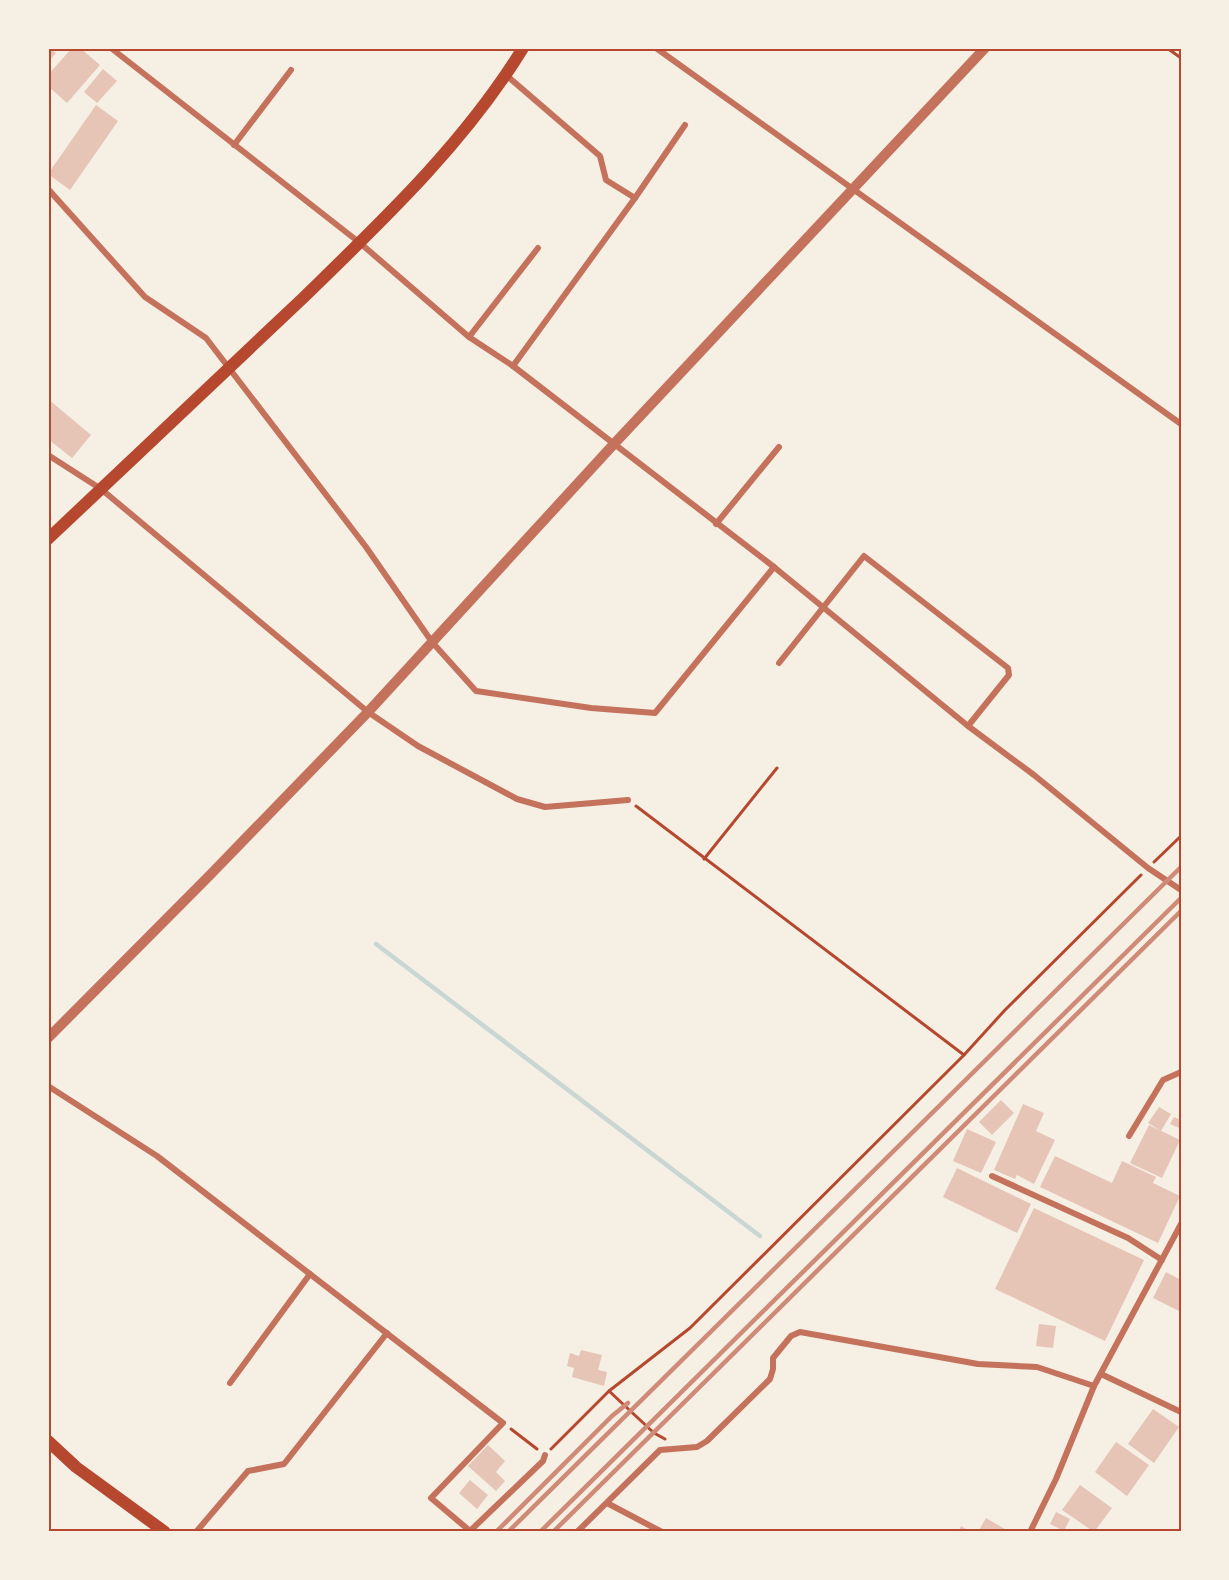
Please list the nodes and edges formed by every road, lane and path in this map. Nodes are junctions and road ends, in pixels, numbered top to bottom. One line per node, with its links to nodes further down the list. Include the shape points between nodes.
1 (111, 48): 10 (street)
2 (523, 48): 8 (main road)
3 (656, 48): 12 (street)
4 (985, 48): 12 (street)
5 (1167, 48): 6 (path)
6 (1181, 58)
7 (291, 70): 10 (street)
8 (506, 75): 13 (street, via 600,156 606,180); 14 (main road, via 434,167)
9 (685, 125): 13 (street)
10 (234, 145): 14 (street)
11 (48, 189): 18 (street, via 146,297 206,338)
12 (853, 189): 19 (street); 20 (street)
13 (635, 198): 17 (street)
14 (360, 243): 16 (street); 18 (main road)
15 (538, 248): 16 (street)
16 (469, 337): 17 (street)
17 (513, 366): 20 (street)
18 (229, 369): 23 (main road); 28 (street, via 366,547)
19 (1181, 424)
20 (613, 445): 24 (street); 28 (street)
21 (779, 447): 24 (street)
22 (48, 455): 23 (street)
23 (101, 489): 25 (main road); 30 (street)
24 (716, 524): 26 (street)
25 (48, 539)
26 (774, 567): 27 (street); 28 (street, via 655,712 591,708 476,691)
27 (823, 607): 29 (street); 31 (street); 31 (street, via 864,556 1008,668 1009,675)
28 (432, 642): 30 (street)
29 (779, 663)
30 (368, 712): 33 (street, via 418,746 517,799 545,807); 38 (street)
31 (968, 726): 36 (street)
32 (777, 768): 35 (path)
33 (628, 800): 35 (path)
34 (1181, 836): 36 (path)
35 (704, 859): 39 (path)
36 (1148, 868): 37 (street); 39 (path)
37 (1181, 890)
38 (48, 1038)
39 (964, 1056): 51 (path, via 690,1328)
40 (1181, 1072): 42 (street, via 1163,1080)
41 (48, 1086): 46 (street, via 157,1156)
42 (1130, 1136)
43 (992, 1176): 45 (street, via 1128,1238)
44 (1181, 1224): 45 (street)
45 (1162, 1260): 48 (street)
46 (310, 1274): 47 (street); 49 (street)
47 (387, 1333): 53 (street); 59 (street, via 284,1464 248,1471)
48 (1101, 1374): 50 (street); 52 (street)
49 (231, 1383)
50 (1094, 1386): 55 (street, via 1037,1367 978,1364 800,1332 791,1336 773,1358 770,1379 707,1441 697,1447); 62 (street)
51 (609, 1391): 55 (path, via 660,1438); 56 (path)
52 (1181, 1412)
53 (503, 1423): 56 (path); 56 (street, via 431,1498 470,1531)
54 (49, 1443): 58 (main road)
55 (686, 1447): 57 (street, via 660,1450)
56 (545, 1455)
57 (607, 1503): 60 (street); 61 (street)
58 (165, 1532)
59 (196, 1532)
60 (577, 1532)
61 (662, 1532)
62 (1030, 1532)

